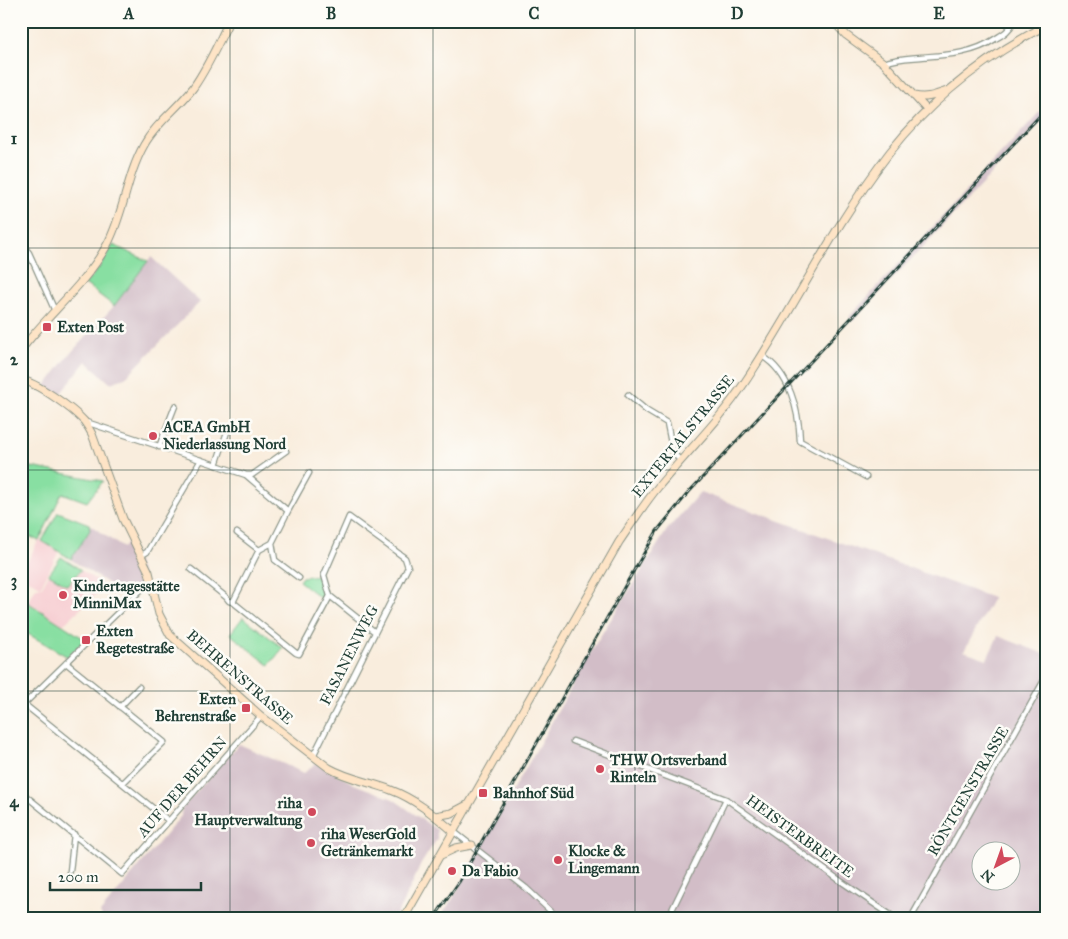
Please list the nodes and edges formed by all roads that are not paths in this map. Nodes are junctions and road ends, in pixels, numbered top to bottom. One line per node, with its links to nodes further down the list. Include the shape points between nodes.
1 (229, 21): 12 (main road, via 193,88 144,145 131,173 107,246)
2 (833, 21): 7 (main road, via 846,35)
3 (1014, 21): 7 (street, via 1010,30 973,50 894,58)
4 (1033, 21): 6 (street)
5 (1047, 24): 6 (main road, EXTERTALSTRASSE)
6 (1037, 29): 8 (main road, EXTERTALSTRASSE, via 972,71)
7 (884, 63): 9 (main road)
8 (949, 90): 9 (main road, via 930,97); 10 (main road, EXTERTALSTRASSE)
9 (914, 96): 10 (main road)
10 (928, 110): 14 (main road, EXTERTALSTRASSE, via 891,151 860,195)
11 (21, 243): 12 (street, via 29,253)
12 (56, 311): 13 (main road)
13 (21, 350)
14 (762, 356): 23 (main road, EXTERTALSTRASSE, via 725,409); 27 (street, via 776,367 787,385 798,417 800,441)
15 (21, 380): 18 (main road, BEHRENSTRASSE, via 34,384)
16 (628, 395): 23 (street, via 667,423 674,453)
17 (175, 406): 20 (street)
18 (85, 422): 20 (street); 32 (main road, BEHRENSTRASSE, via 123,519)
19 (229, 426): 24 (street)
20 (159, 446): 22 (street)
21 (286, 451): 26 (street, via 252,475)
22 (201, 460): 24 (street); 32 (street, via 147,552)
23 (680, 461): 50 (main road, EXTERTALSTRASSE, via 619,542)
24 (216, 465): 26 (street)
25 (309, 473): 28 (street)
26 (246, 475): 28 (street)
27 (866, 477)
28 (288, 511): 30 (street)
29 (237, 533): 31 (street)
30 (272, 543): 31 (street); 34 (street, via 276,560)
31 (259, 550): 37 (street)
32 (142, 555): 35 (main road, BEHRENSTRASSE)
33 (191, 569): 37 (street)
34 (298, 578)
35 (151, 584): 39 (street, via 145,586); 44 (main road, BEHRENSTRASSE, via 159,614 170,635)
36 (330, 596): 37 (street, via 299,654); 38 (street); 38 (street, FASANENWEG, via 324,575 349,517 405,558 408,566)
37 (233, 602)
38 (375, 632): 46 (street, FASANENWEG)
39 (66, 663): 42 (street); 43 (street)
40 (1047, 675): 62 (street, RÖNTGENSTRASSE)
41 (140, 687): 43 (street)
42 (22, 705): 47 (street)
43 (120, 707): 47 (street, via 164,742)
44 (261, 716): 46 (main road, BEHRENSTRASSE); 52 (street, AUF DER BEHRN)
45 (573, 741): 49 (street, HEISTERBREITE)
46 (313, 756): 51 (main road, BEHRENSTRASSE, via 340,774 397,792)
47 (123, 783): 52 (street)
48 (21, 792): 54 (street)
49 (726, 799): 60 (street); 61 (street, HEISTERBREITE)
50 (468, 805): 51 (main road); 53 (main road, EXTERTALSTRASSE)
51 (436, 816): 53 (main road, BEHRENSTRASSE)
52 (169, 821): 54 (street, AUF DER BEHRN, via 122,874)
53 (454, 830): 55 (street); 56 (main road, EXTERTALSTRASSE)
54 (74, 834): 57 (street)
55 (472, 845): 56 (main road); 59 (street)
56 (439, 856): 58 (main road, EXTERTALSTRASSE)
57 (70, 871)
58 (404, 918)
59 (558, 918)
60 (668, 918)
61 (895, 918)
62 (911, 918)

